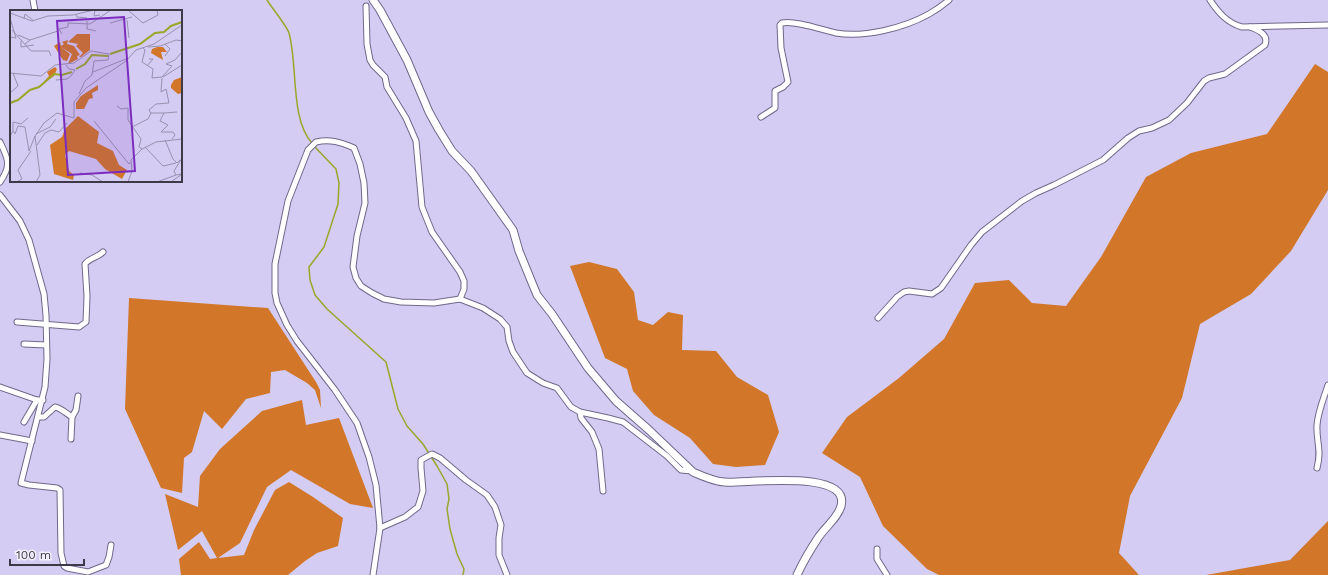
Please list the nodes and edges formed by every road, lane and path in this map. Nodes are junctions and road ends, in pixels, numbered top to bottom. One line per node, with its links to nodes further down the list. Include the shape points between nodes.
1 (34, 0): 6 (street)
2 (373, 0): 32 (main road, via 408,60 439,130 452,151 471,171 513,230 537,295 588,368 616,401)
3 (949, 0): 9 (street, via 917,20 863,35 782,23 781,48 788,82 774,91 775,108)
4 (1210, 0): 8 (street, via 1228,21)
5 (366, 6): 14 (street, via 370,60 385,77 387,87 406,118 416,141 422,207 432,232 464,281)
6 (35, 10)
7 (1328, 25): 8 (street)
8 (1250, 27): 15 (street, via 1265,36 1264,44 1225,74 1204,81 1187,103 1169,120 1139,131 1103,160 1022,201 982,232 941,288 932,294 904,292)
9 (761, 117)
10 (0, 142): 11 (street, via 8,159 8,167)
11 (0, 182)
12 (0, 195): 17 (street, via 20,221 29,240 44,294)
13 (103, 252): 17 (street, via 85,264 86,322 79,327)
14 (460, 299): 24 (street, via 500,318 507,327 513,352 526,373 557,388 571,407); 34 (street, via 434,303 401,302 384,299 361,286 353,267 356,236 366,203 360,164 354,148 342,142 316,142 308,150 285,213 275,264 275,293 290,330 356,423 376,485)
15 (878, 318)
16 (17, 322): 17 (street)
17 (47, 324): 19 (street)
18 (24, 344): 19 (street)
19 (46, 345): 23 (street, via 47,373)
20 (1328, 385): 31 (street, via 1317,423 1320,450)
21 (0, 387): 23 (street)
22 (78, 396): 26 (street)
23 (40, 400): 25 (street); 27 (street)
24 (580, 412): 32 (street, via 623,422 681,470); 33 (street, via 599,449)
25 (38, 416): 26 (street, via 44,417 55,407); 30 (street)
26 (72, 417): 29 (street)
27 (24, 422)
28 (0, 435): 30 (street)
29 (71, 439)
30 (32, 441): 37 (street, via 21,483 60,490 61,553 64,566)
31 (1317, 468)
32 (692, 472): 40 (main road, via 724,482 818,482 832,487 839,493 842,498 840,510 818,537)
33 (603, 491)
34 (380, 528): 38 (street); 39 (street, via 418,507 423,491 421,460 432,454 477,487 495,507 501,525 500,555)
35 (110, 545): 37 (street, via 106,564)
36 (877, 549): 41 (street, via 877,559)
37 (88, 574)
38 (373, 575)
39 (507, 575)
40 (797, 575)
41 (887, 575)

